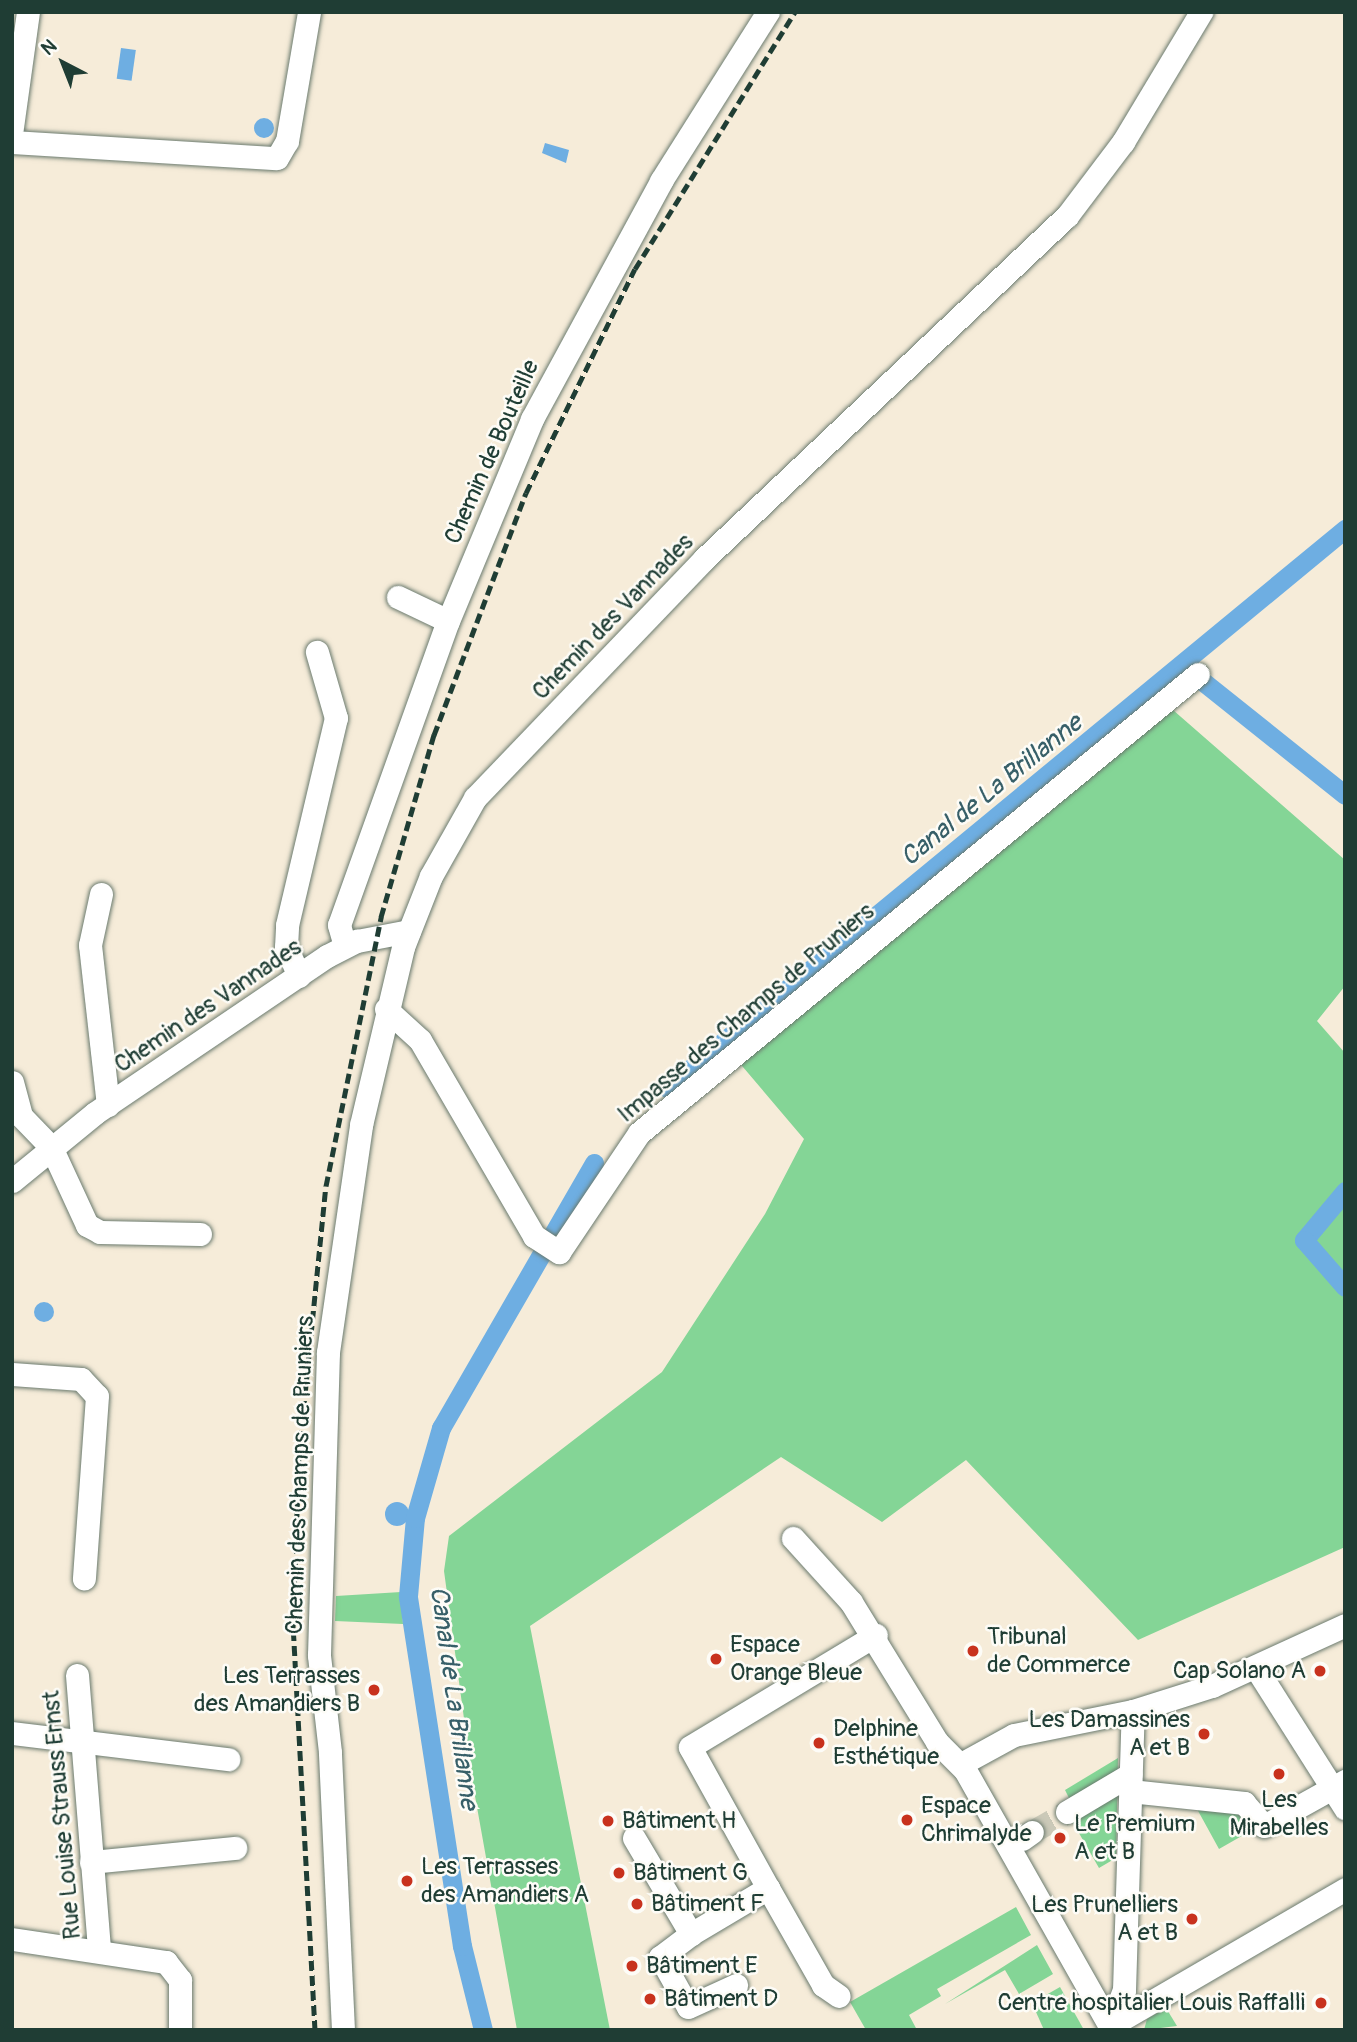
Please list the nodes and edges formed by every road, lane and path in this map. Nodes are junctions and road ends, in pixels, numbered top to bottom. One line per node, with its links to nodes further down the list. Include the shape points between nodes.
1 (28, 12): 5 (street)
2 (309, 12): 6 (street, via 287,141 277,158)
3 (768, 12): 8 (street, Chemin de Bouteille, via 584,317 532,419)
4 (1201, 12): 12 (street, Chemin des Vannades, via 1123,142 1037,250 760,503 475,798 448,841)
5 (12, 127)
6 (12, 142)
7 (398, 597): 8 (street)
8 (449, 621): 13 (street, Chemin de Bouteille, via 339,925)
9 (317, 652): 14 (street, via 336,718 287,925 286,947)
10 (1198, 674): 15 (street, Impasse des Champs de Pruniers, via 647,1126 618,1159 563,1249 545,1245 419,1040)
11 (101, 894): 17 (street, via 90,945)
12 (409, 930): 13 (street, Chemin des Vannades); 15 (street, Chemin des Champs de Pruniers)
13 (345, 946): 14 (street, Chemin des Vannades)
14 (299, 976): 17 (street, Chemin des Vannades)
15 (386, 1009): 49 (street, Chemin des Champs de Pruniers, via 334,1291 321,1508 319,1655 331,1765)
16 (13, 1096): 18 (street, via 25,1123)
17 (108, 1105): 18 (street, Chemin des Vannades)
18 (51, 1147): 19 (street, Chemin des Vannades); 20 (street, via 76,1210 94,1230)
19 (12, 1181)
20 (200, 1234)
21 (12, 1374): 23 (street, via 81,1379 97,1396)
22 (793, 1538): 25 (street)
23 (85, 1579)
24 (1345, 1625): 26 (street)
25 (876, 1635): 32 (street, via 933,1737); 40 (street, via 690,1747)
26 (1256, 1668): 28 (street); 34 (street)
27 (77, 1675): 30 (street, Rue Louise Strauss Ernst)
28 (1133, 1712): 32 (street, via 1014,1735); 33 (street)
29 (12, 1734): 30 (street)
30 (79, 1740): 31 (street); 39 (street, Rue Louise Strauss Ernst)
31 (228, 1759)
32 (961, 1764): 47 (street)
33 (1130, 1782): 34 (street, via 1244,1803 1264,1826); 36 (street); 47 (street, via 1124,1990)
34 (1338, 1785): 35 (street)
35 (1345, 1808)
36 (1067, 1812)
37 (634, 1838): 42 (street)
38 (235, 1848): 39 (street)
39 (91, 1862): 44 (street, Rue Louise Strauss Ernst)
40 (768, 1888): 42 (street); 46 (street, via 823,1985)
41 (1345, 1889): 47 (street)
42 (691, 1934): 45 (street, via 660,1957 688,2007)
43 (12, 1939): 44 (street)
44 (99, 1951): 48 (street, via 161,1960 175,1969)
45 (736, 1985)
46 (839, 1996)
47 (1111, 2028)
48 (180, 2030)
49 (343, 2030)

